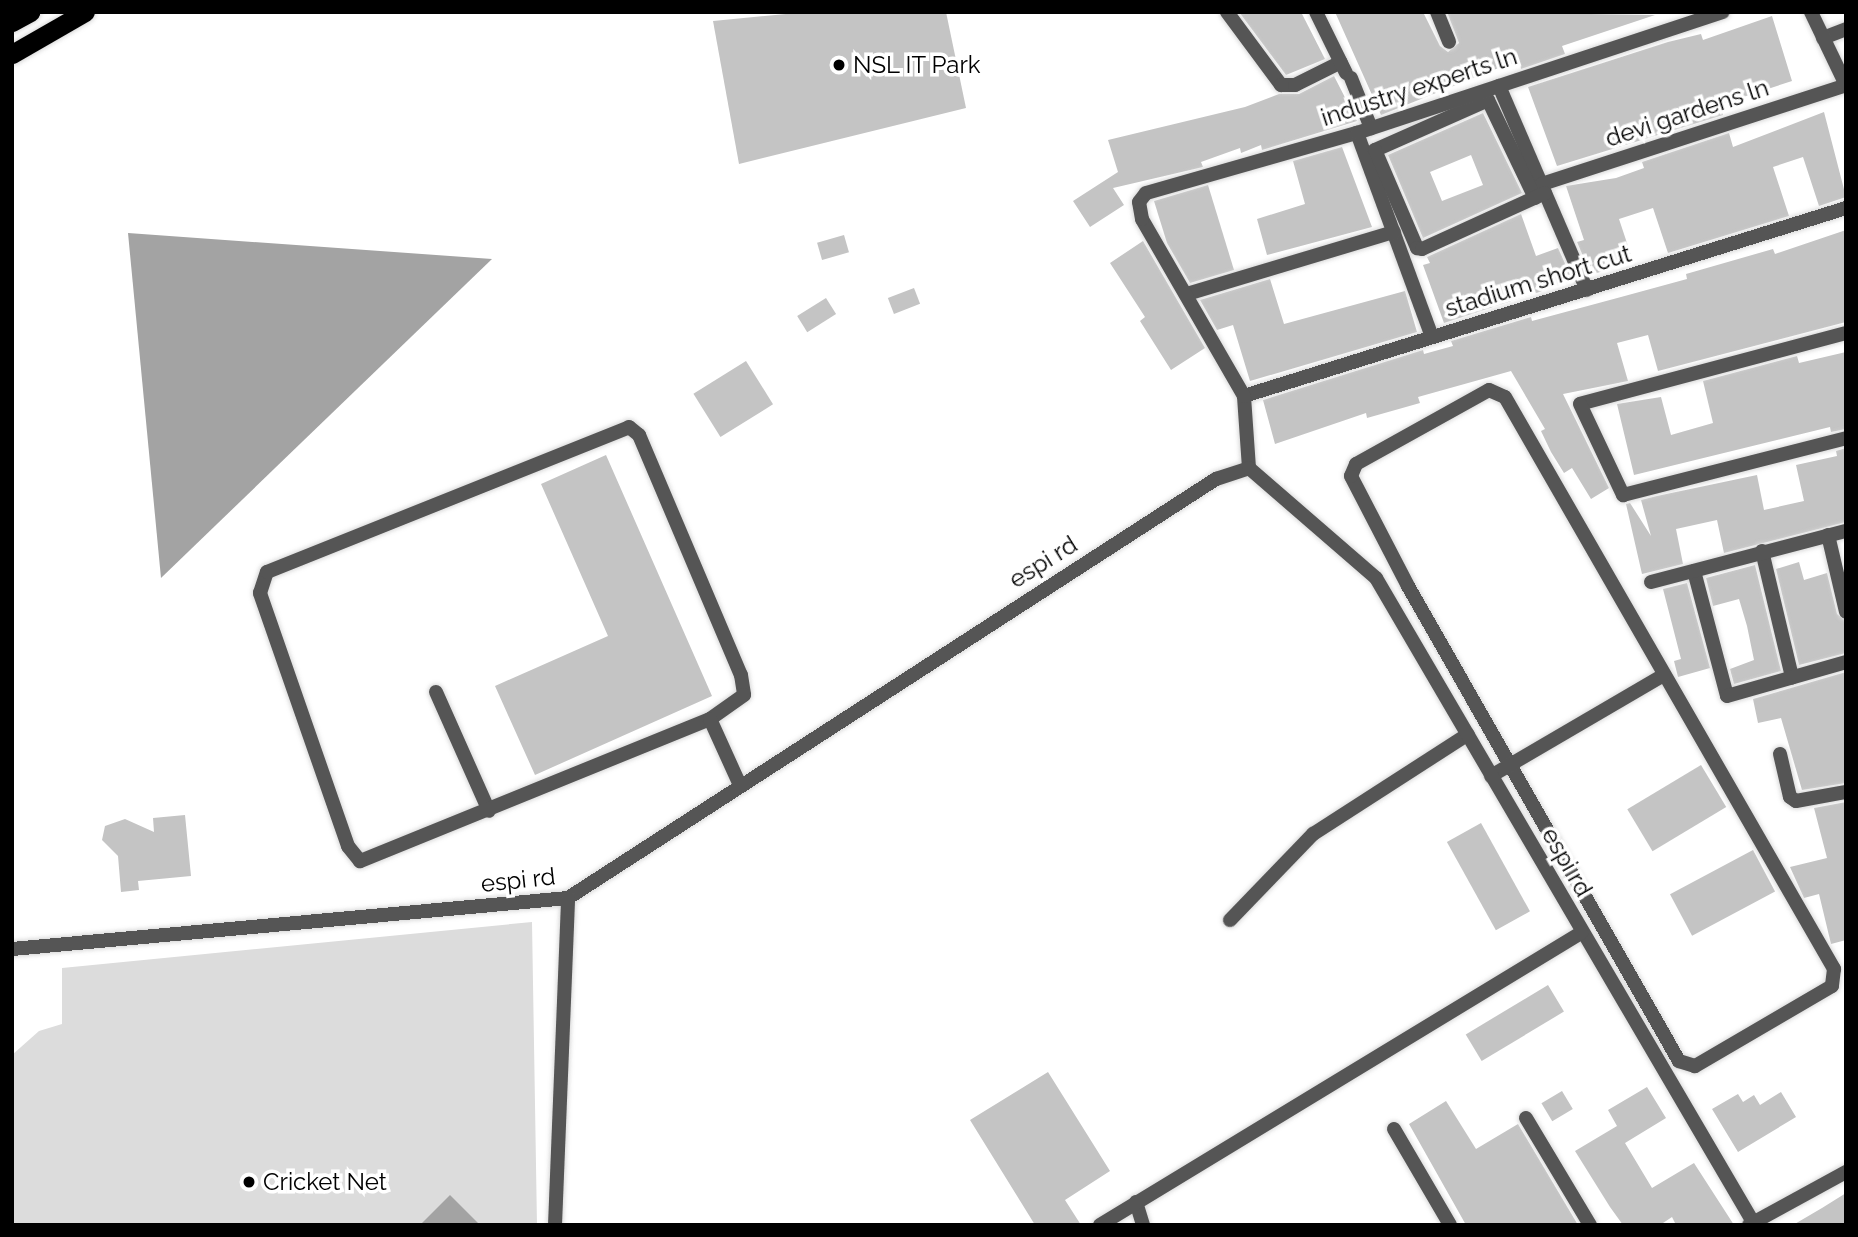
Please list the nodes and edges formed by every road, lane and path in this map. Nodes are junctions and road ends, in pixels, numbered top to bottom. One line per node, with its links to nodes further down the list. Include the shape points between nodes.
1 (30, 12): 8 (highway)
2 (85, 12): 12 (highway)
3 (1227, 12): 13 (street, via 1280,85)
4 (1316, 12): 13 (street)
5 (1437, 12): 11 (street)
6 (1723, 12): 15 (street, industry experts ln)
7 (1811, 12): 10 (street)
8 (12, 22)
9 (1846, 29): 10 (street)
10 (1823, 38): 14 (street)
11 (1449, 42)
12 (12, 54)
13 (1346, 71): 16 (street)
14 (1846, 85): 17 (street, devi gardens ln)
15 (1499, 86): 16 (street, industry experts ln); 17 (street)
16 (1364, 131): 19 (street); 23 (street, industry experts ln, via 1146,193 1139,209)
17 (1541, 192): 20 (street, devi gardens ln); 20 (street, via 1494,104 1483,99 1375,150); 22 (street)
18 (1846, 208): 22 (street, stadium short cut)
19 (1394, 232): 21 (street); 23 (street)
20 (1418, 248): 21 (street, devi gardens ln)
21 (1402, 255): 25 (street)
22 (1587, 290): 25 (street, stadium short cut)
23 (1186, 295): 26 (street)
24 (1846, 333): 27 (street, via 1580,404 1623,495)
25 (1432, 337): 26 (street, stadium short cut)
26 (1244, 396): 28 (street)
27 (1846, 438)
28 (1249, 468): 36 (street, espi rd, via 1376,578); 49 (street, espi rd, via 1216,479)
29 (1846, 531): 30 (street)
30 (1828, 535): 31 (street); 35 (street)
31 (1762, 551): 32 (street); 42 (street)
32 (1694, 570): 33 (street); 42 (street, via 1727,696)
33 (1651, 582)
34 (1408, 586): 36 (street); 38 (street); 41 (street, via 1351,476 1353,469 1480,394 1498,393 1505,397)
35 (1844, 591): 37 (street)
36 (1388, 598): 40 (street, espi rd)
37 (1846, 612)
38 (1452, 659): 40 (street); 47 (street)
39 (1846, 662): 42 (street)
40 (1432, 671): 45 (street, espi rd)
41 (1664, 675): 47 (street); 54 (street, via 1834,969 1835,980 1809,1000 1695,1066 1687,1066 1679,1061)
42 (1792, 677)
43 (436, 692): 51 (street)
44 (710, 719): 49 (street); 51 (street); 51 (street, via 744,695 741,675 639,435 629,427 267,572 260,593 266,617 348,846 360,860)
45 (1468, 734): 48 (street, espi rd); 57 (street, via 1313,834)
46 (1780, 754): 50 (street, via 1790,797 1796,801)
47 (1511, 765): 48 (street); 52 (street)
48 (1491, 776): 53 (street, espi rd)
49 (740, 785): 55 (street, espi rd)
50 (1846, 792)
51 (489, 811)
52 (1573, 873): 53 (street); 54 (street)
53 (1553, 885): 56 (street, espi rd)
54 (1587, 897): 56 (street)
55 (568, 898): 59 (street, espi rd); 65 (street)
56 (1567, 909): 58 (street, espi rd)
57 (1230, 920)
58 (1581, 933): 63 (street); 64 (street, espi rd)
59 (12, 949)
60 (1526, 1118): 69 (street)
61 (1394, 1129): 68 (street)
62 (1846, 1172): 64 (street)
63 (1136, 1202): 66 (street); 67 (street)
64 (1751, 1223)
65 (555, 1225)
66 (1100, 1225)
67 (1143, 1225)
68 (1450, 1225)
69 (1590, 1225)

